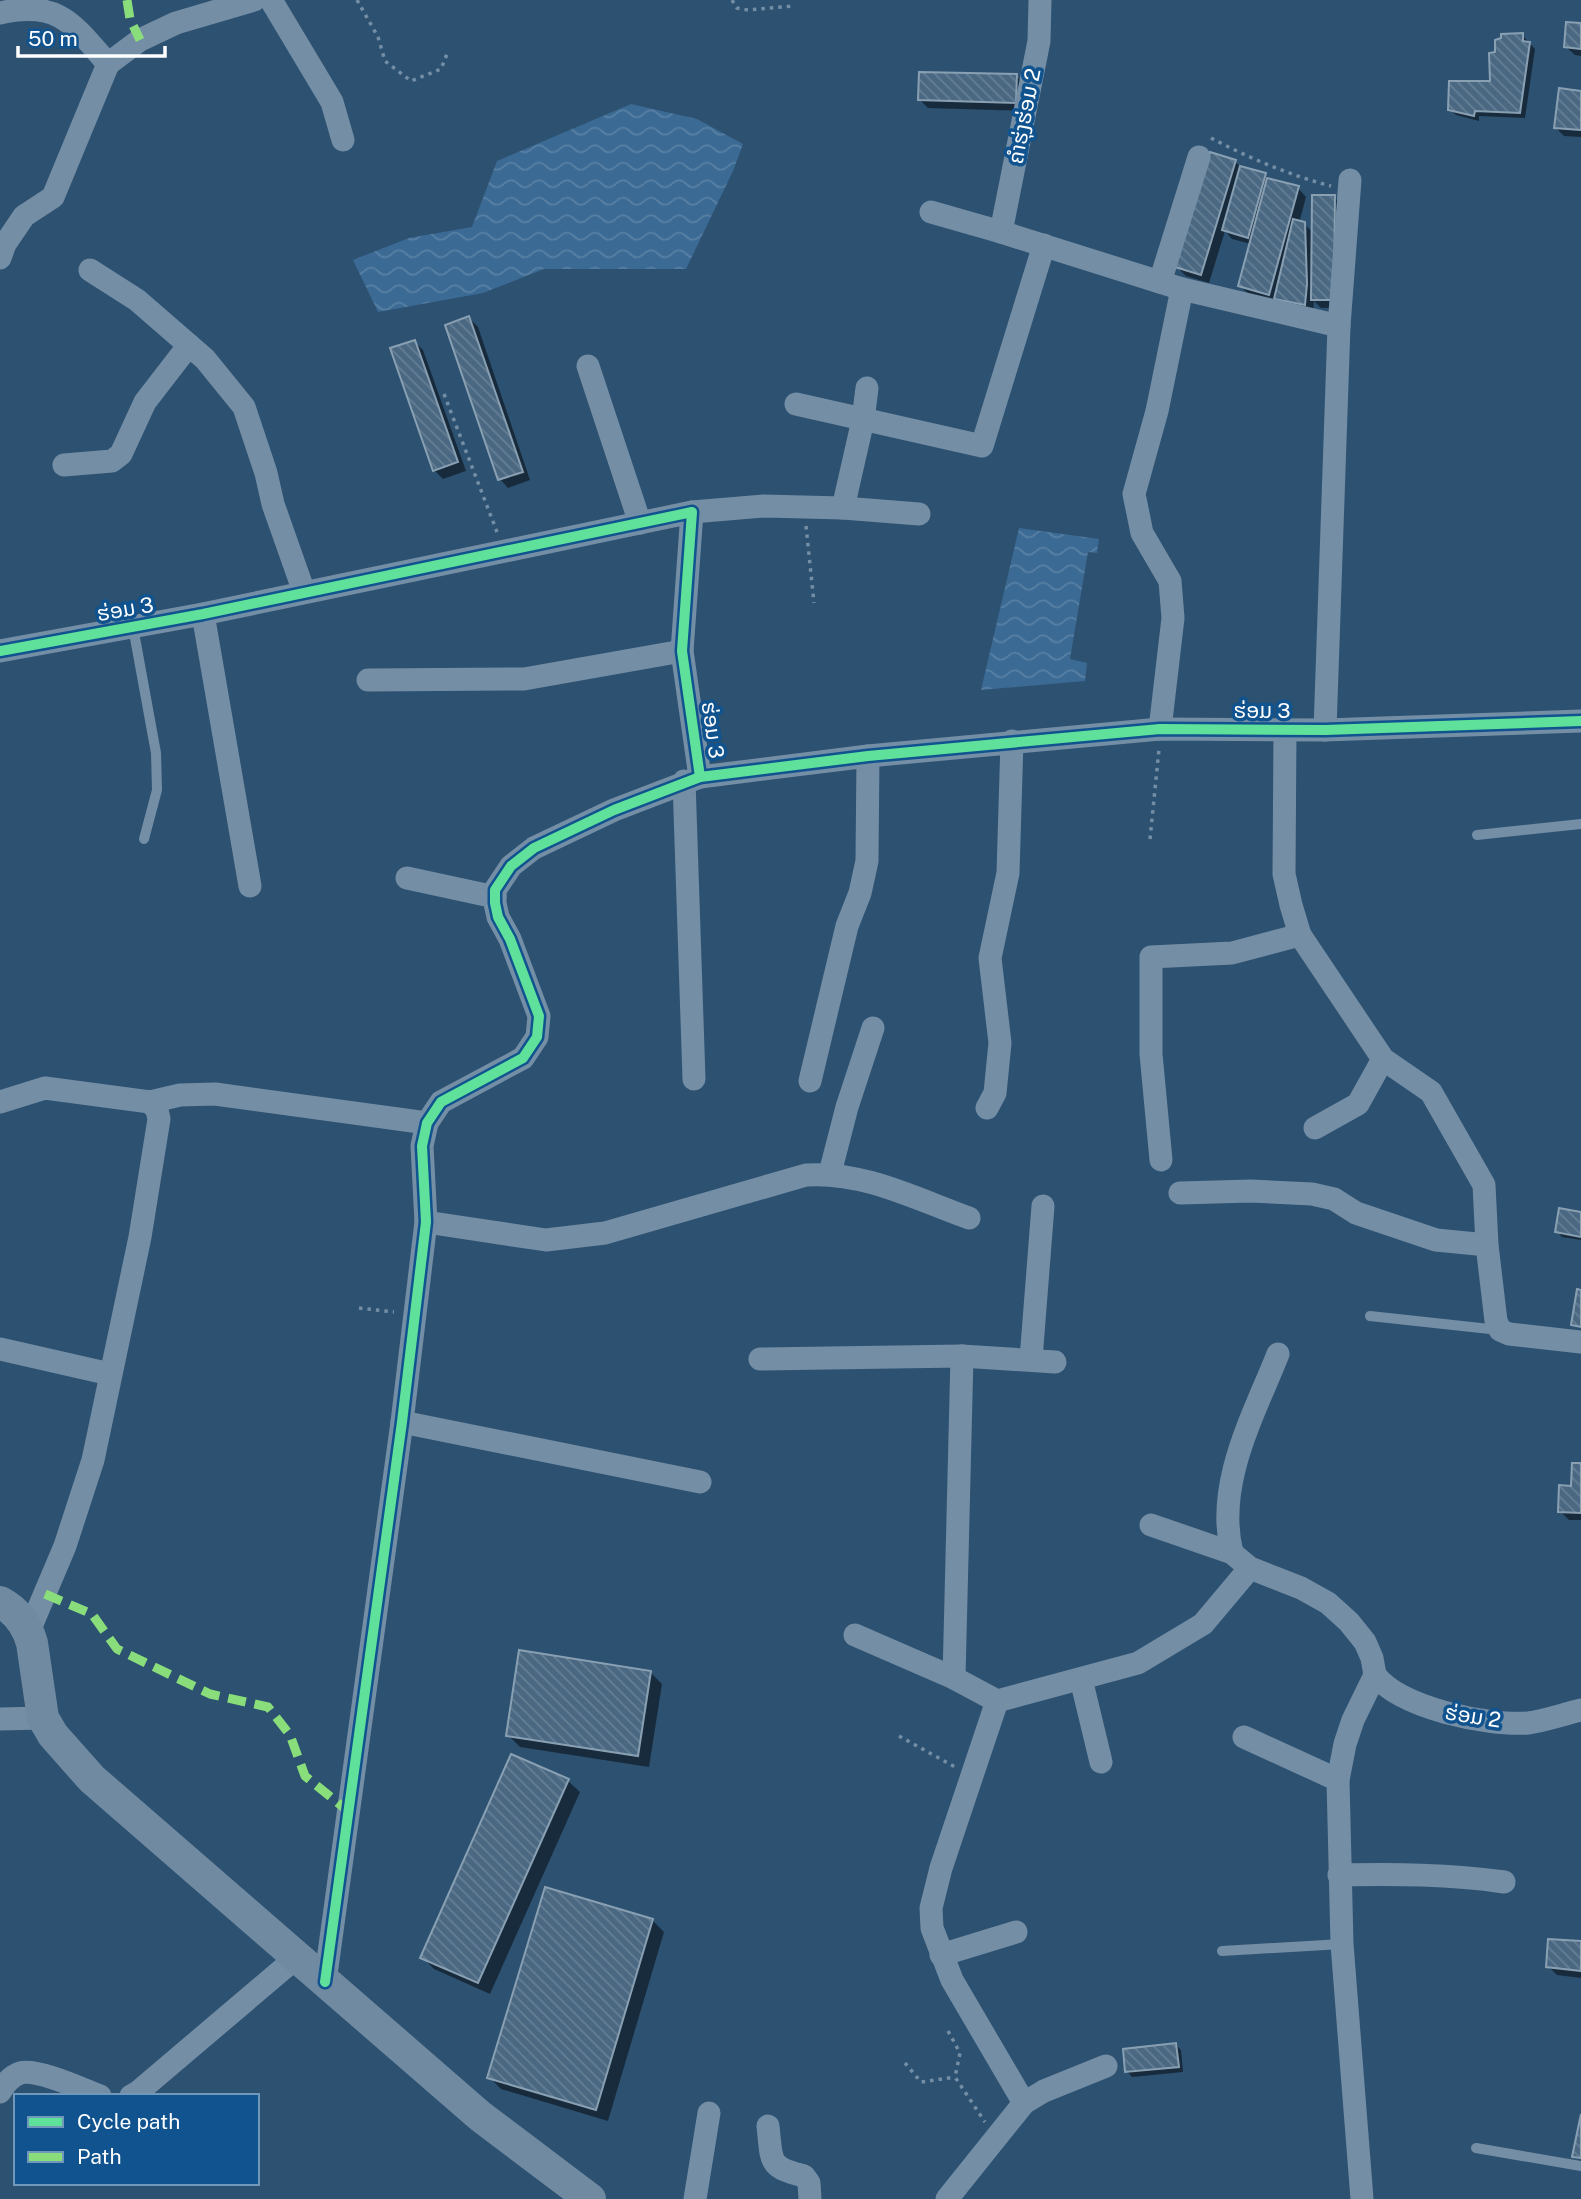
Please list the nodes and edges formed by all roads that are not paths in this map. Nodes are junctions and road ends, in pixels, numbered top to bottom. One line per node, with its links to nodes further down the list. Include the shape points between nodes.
1 (254, 0): 5 (street, via 176,23 139,40)
2 (271, 0): 6 (street, via 332,102)
3 (1040, 0): 10 (street, ຄໍາຮຸ່ງຮ່ອມ 2, via 1039,41)
4 (0, 13): 5 (street, via 42,7 58,12)
5 (108, 64): 12 (street, via 53,197 24,216)
6 (343, 141)
7 (1199, 157): 14 (street)
8 (1350, 185): 15 (street)
9 (931, 212): 10 (street)
10 (1001, 232): 11 (street)
11 (1044, 245): 14 (street); 20 (street, via 982,446)
12 (0, 258)
13 (90, 270): 16 (street, via 137,300)
14 (1171, 285): 15 (street); 33 (street, via 1157,411 1134,494 1142,533 1170,581 1173,618)
15 (1339, 326): 35 (street)
16 (189, 345): 21 (street, via 145,402 121,454 112,461); 26 (street, via 244,407)
17 (588, 366): 25 (street)
18 (867, 388): 20 (street)
19 (796, 404): 20 (street)
20 (863, 420): 22 (street)
21 (64, 465)
22 (843, 508): 23 (street, via 764,506); 24 (street)
23 (692, 512): 25 (street, ຮ່ອມ 3); 30 (street, ຮ່ອມ 3)
24 (919, 514)
25 (640, 523): 26 (street, ຮ່ອມ 3)
26 (304, 592): 27 (street, ຮ່ອມ 3)
27 (203, 614): 28 (street, ຮ່ອມ 3); 43 (street)
28 (133, 627): 29 (street, ຮ່ອມ 3); 41 (lane, via 156,754 157,790)
29 (0, 651)
30 (682, 651): 31 (street, via 524,679); 38 (street, ຮ່ອມ 3)
31 (368, 680)
32 (1581, 721): 35 (street, ຮ່ອມ 3)
33 (1160, 729): 34 (street, ຮ່ອມ 3); 36 (street, ຮ່ອມ 3)
34 (1285, 730): 35 (street, ຮ່ອມ 3); 45 (street, via 1284,874)
35 (1325, 730)
36 (1012, 741): 37 (street, ຮ່ອມ 3); 52 (street, via 1008,873 990,958 1000,1043 995,1093)
37 (868, 756): 38 (street, ຮ່ອມ 3); 49 (street, via 867,861)
38 (692, 779): 44 (street, via 534,848 502,877); 48 (street)
39 (1581, 824): 40 (lane)
40 (1477, 835)
41 (144, 839)
42 (407, 878): 44 (street)
43 (250, 886)
44 (495, 897): 53 (street, via 498,917 539,1016 537,1037 523,1058 441,1102)
45 (1300, 934): 47 (street); 55 (street, via 1232,953 1151,957 1151,1054)
46 (873, 1028): 56 (street)
47 (1382, 1059): 54 (street, via 1358,1104); 61 (street, via 1431,1092 1484,1185)
48 (694, 1079)
49 (810, 1081)
50 (0, 1102): 51 (street, via 45,1088)
51 (150, 1102): 53 (street, via 215,1094); 71 (street, via 159,1119 140,1237)
52 (987, 1108)
53 (426, 1123): 60 (street, via 422,1146)
54 (1315, 1128)
55 (1161, 1160)
56 (830, 1173): 59 (street, via 853,1176); 60 (street, via 806,1175 605,1233 546,1240)
57 (1180, 1193): 61 (street, via 1312,1194 1436,1240)
58 (1043, 1206): 69 (street)
59 (969, 1217)
60 (426, 1222): 72 (street)
61 (1487, 1245): 63 (street)
62 (1370, 1316): 63 (lane)
63 (1500, 1330): 64 (street)
64 (1581, 1342)
65 (0, 1349): 71 (street)
66 (1278, 1354): 75 (street, via 1233,1467 1227,1508)
67 (962, 1356): 68 (street); 69 (street); 81 (street)
68 (760, 1359)
69 (1031, 1359): 70 (street)
70 (1055, 1362)
71 (110, 1374): 78 (street, via 93,1460 65,1546)
72 (402, 1422): 73 (street); 97 (street)
73 (699, 1482)
74 (1151, 1525): 75 (street)
75 (1232, 1553): 76 (street)
76 (1250, 1568): 80 (street, via 1328,1603 1365,1642); 82 (street, via 1192,1632 1138,1663)
77 (0, 1602): 78 (street)
78 (29, 1631): 85 (street)
79 (855, 1635): 81 (street)
80 (1375, 1675): 84 (street, ຮ່ອມ 2, via 1384,1687 1435,1710 1494,1721 1528,1723); 89 (street, via 1349,1732)
81 (954, 1678): 83 (street)
82 (1081, 1679): 83 (street); 88 (street)
83 (997, 1701): 95 (street, via 931,1908)
84 (1581, 1710)
85 (43, 1718): 86 (street); 96 (street, via 92,1779)
86 (0, 1719)
87 (1244, 1737): 89 (street)
88 (1101, 1762)
89 (1338, 1780): 90 (street)
90 (1339, 1875): 91 (street, via 1422,1874); 93 (street)
91 (1504, 1882)
92 (1016, 1932): 95 (street)
93 (1342, 1944): 94 (lane); 111 (street)
94 (1222, 1951)
95 (941, 1955): 102 (street)
96 (297, 1957): 97 (street); 101 (street)
97 (325, 1982): 107 (street, via 480,2116)
98 (1106, 2066): 102 (street)
99 (0, 2092): 100 (street, via 21,2073 39,2074)
100 (94, 2094)
101 (133, 2094)
102 (1024, 2104): 110 (street)
103 (709, 2113): 108 (street)
104 (768, 2126): 109 (street, via 776,2166 804,2176)
105 (1476, 2148): 106 (lane)
106 (1581, 2166)
107 (590, 2199)
108 (695, 2199)
109 (810, 2199)
110 (947, 2199)
111 (1362, 2199)

